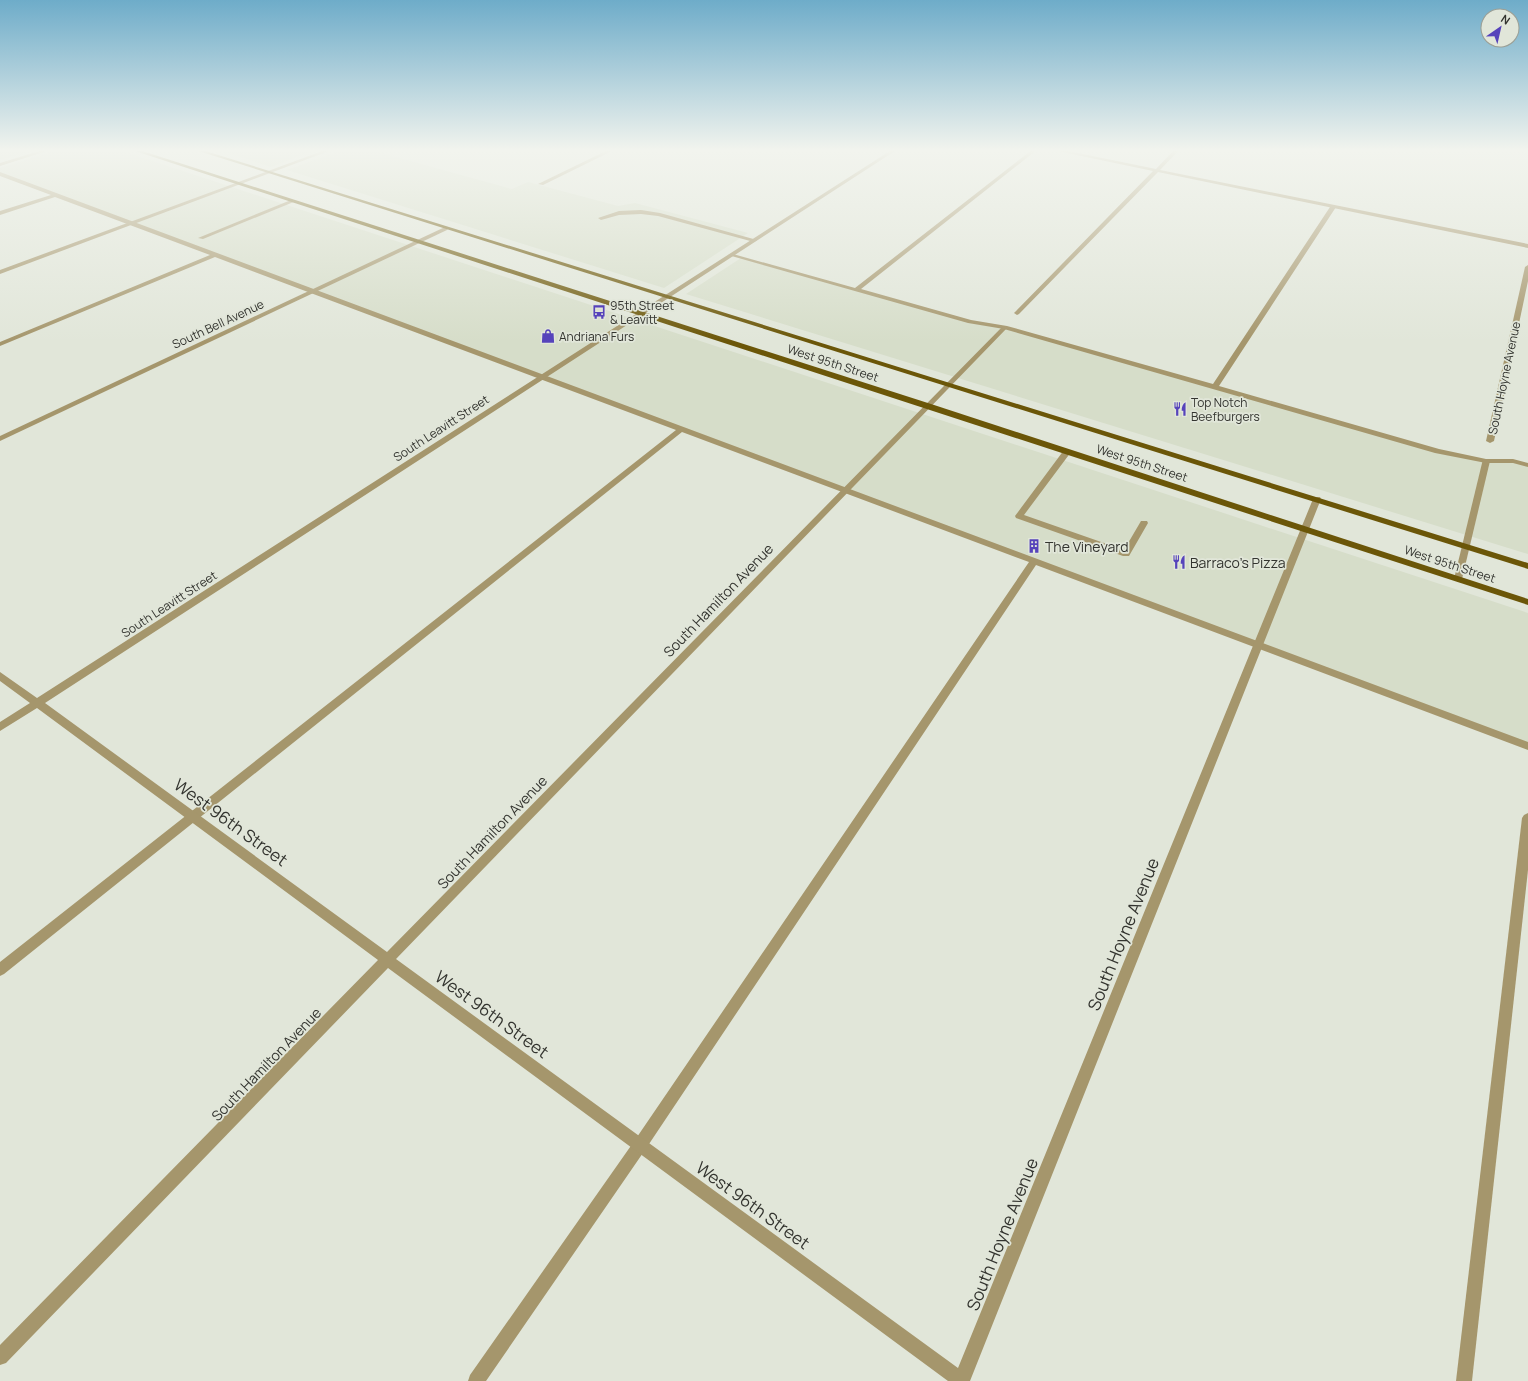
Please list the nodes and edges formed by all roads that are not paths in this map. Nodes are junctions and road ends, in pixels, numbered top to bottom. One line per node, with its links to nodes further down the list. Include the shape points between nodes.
1 (106, 213): 14 (street)
2 (158, 213): 14 (street)
3 (262, 213): 16 (street)
4 (331, 213): 18 (main road, West 95th Street)
5 (396, 213): 15 (main road, West 95th Street)
6 (617, 213): 13 (street)
7 (649, 213): 17 (street)
8 (795, 213): 17 (street, South Leavitt Street)
9 (954, 213): 24 (street)
10 (1115, 213): 27 (street)
11 (1328, 213): 33 (street)
12 (1369, 213): 19 (street)
13 (601, 218)
14 (132, 223): 20 (street); 23 (street)
15 (445, 229): 18 (street, South Bell Avenue); 26 (main road, West 95th Street)
16 (201, 238)
17 (754, 240): 21 (street, South Leavitt Street)
18 (418, 242): 25 (street, South Bell Avenue); 28 (main road, West 95th Street)
19 (1528, 246)
20 (216, 254): 25 (street); 30 (street)
21 (731, 255): 24 (street); 26 (street, South Leavitt Street)
22 (1528, 267): 37 (street, South Hoyne Avenue)
23 (0, 272)
24 (856, 290): 29 (street, via 970,322)
25 (314, 291): 31 (street); 36 (street, South Bell Avenue)
26 (666, 296): 28 (street, South Leavitt Street); 32 (main road, West 95th Street)
27 (1017, 313)
28 (641, 314): 31 (street, South Leavitt Street); 34 (main road, West 95th Street)
29 (1005, 327): 32 (street, South Hamilton Avenue); 33 (street)
30 (0, 344)
31 (543, 376): 35 (street); 52 (street, South Leavitt Street)
32 (950, 384): 34 (street, South Hamilton Avenue); 42 (main road, West 95th Street)
33 (1215, 387): 39 (street, via 1438,451)
34 (928, 406): 38 (main road, West 95th Street); 41 (street, South Hamilton Avenue)
35 (682, 430): 41 (street); 55 (street)
36 (0, 439)
37 (1490, 441)
38 (1067, 452): 43 (street, via 1019,516 1126,554); 44 (main road, West 95th Street)
39 (1486, 461): 40 (street, via 1513,461); 45 (street)
40 (1528, 465)
41 (845, 491): 46 (street); 57 (street, South Hamilton Avenue)
42 (1317, 499): 44 (street, South Hoyne Avenue); 45 (main road, West 95th Street)
43 (1144, 524)
44 (1306, 529): 48 (main road, West 95th Street); 50 (street, South Hoyne Avenue)
45 (1466, 546): 47 (main road, West 95th Street); 48 (street)
46 (1034, 561): 50 (street); 59 (street)
47 (1528, 566)
48 (1458, 579): 49 (main road, West 95th Street)
49 (1528, 602)
50 (1259, 644): 54 (street); 62 (street, South Hoyne Avenue)
51 (0, 676): 52 (street, West 96th Street)
52 (38, 703): 53 (street, South Leavitt Street); 55 (street, West 96th Street)
53 (0, 727)
54 (1528, 746)
55 (193, 817): 57 (street, West 96th Street); 58 (street)
56 (1528, 818): 63 (street)
57 (388, 960): 59 (street, West 96th Street); 60 (street, South Hamilton Avenue)
58 (0, 970)
59 (640, 1145): 61 (street); 62 (street, West 96th Street)
60 (0, 1357)
61 (476, 1381)
62 (962, 1381)
63 (1464, 1381)

